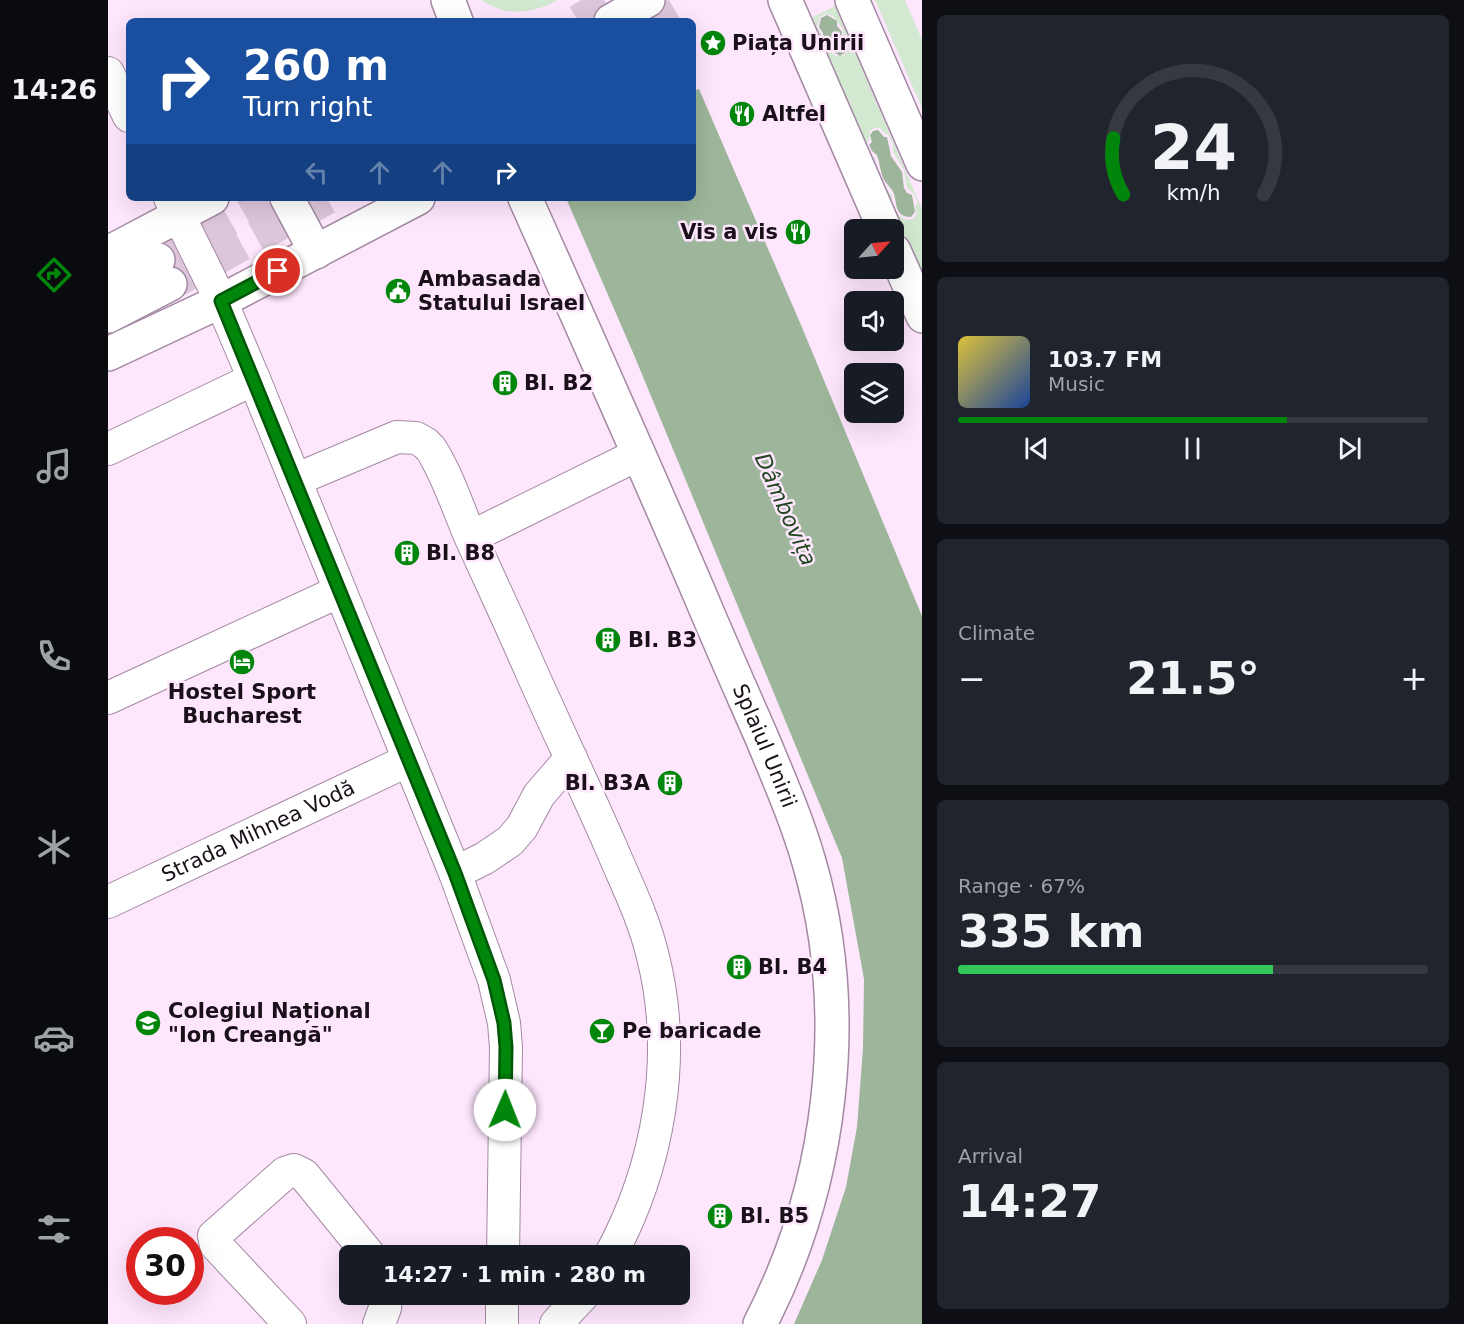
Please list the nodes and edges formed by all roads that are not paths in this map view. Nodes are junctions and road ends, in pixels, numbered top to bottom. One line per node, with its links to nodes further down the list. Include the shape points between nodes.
1 (448, 0): 5 (main road)
2 (648, 0): 6 (main road)
3 (785, 0): 15 (main road)
4 (852, 0): 9 (main road)
5 (455, 18)
6 (616, 18)
7 (108, 73): 8 (street)
8 (126, 110)
9 (922, 164)
10 (199, 201): 14 (main road)
11 (289, 201): 16 (main road)
12 (412, 201): 16 (main road)
13 (526, 201): 26 (main road, Splaiul Unirii)
14 (174, 207): 17 (main road); 20 (street)
15 (880, 219)
16 (316, 252): 20 (main road)
17 (108, 253)
18 (904, 274): 22 (main road)
19 (108, 285): 21 (main road, via 164,272)
20 (221, 301): 23 (main road); 24 (street)
21 (108, 316)
22 (922, 316)
23 (108, 354)
24 (254, 379): 25 (street); 27 (street)
25 (108, 449)
26 (639, 454): 28 (street); 45 (main road, Splaiul Unirii, via 793,816 809,859 826,935 832,1024 818,1155 796,1242)
27 (295, 480): 28 (street, via 390,440 416,438 436,457); 29 (street)
28 (471, 537): 31 (street)
29 (340, 591): 30 (street); 32 (street)
30 (108, 698)
31 (572, 758): 33 (street, via 539,795 510,842); 37 (street, via 640,914 654,958 662,1007 662,1086 654,1136 640,1190)
32 (409, 760): 33 (street); 34 (street, Strada Mihnea Vodă)
33 (455, 873): 36 (street, via 494,980 504,1023)
34 (108, 902)
35 (361, 1245): 41 (street, via 304,1175 294,1170 285,1173 214,1236 216,1245)
36 (503, 1245)
37 (616, 1245)
38 (385, 1305): 42 (street)
39 (502, 1305): 43 (street)
40 (574, 1305): 44 (street)
41 (290, 1324)
42 (379, 1324)
43 (502, 1324)
44 (556, 1324)
45 (760, 1324)

